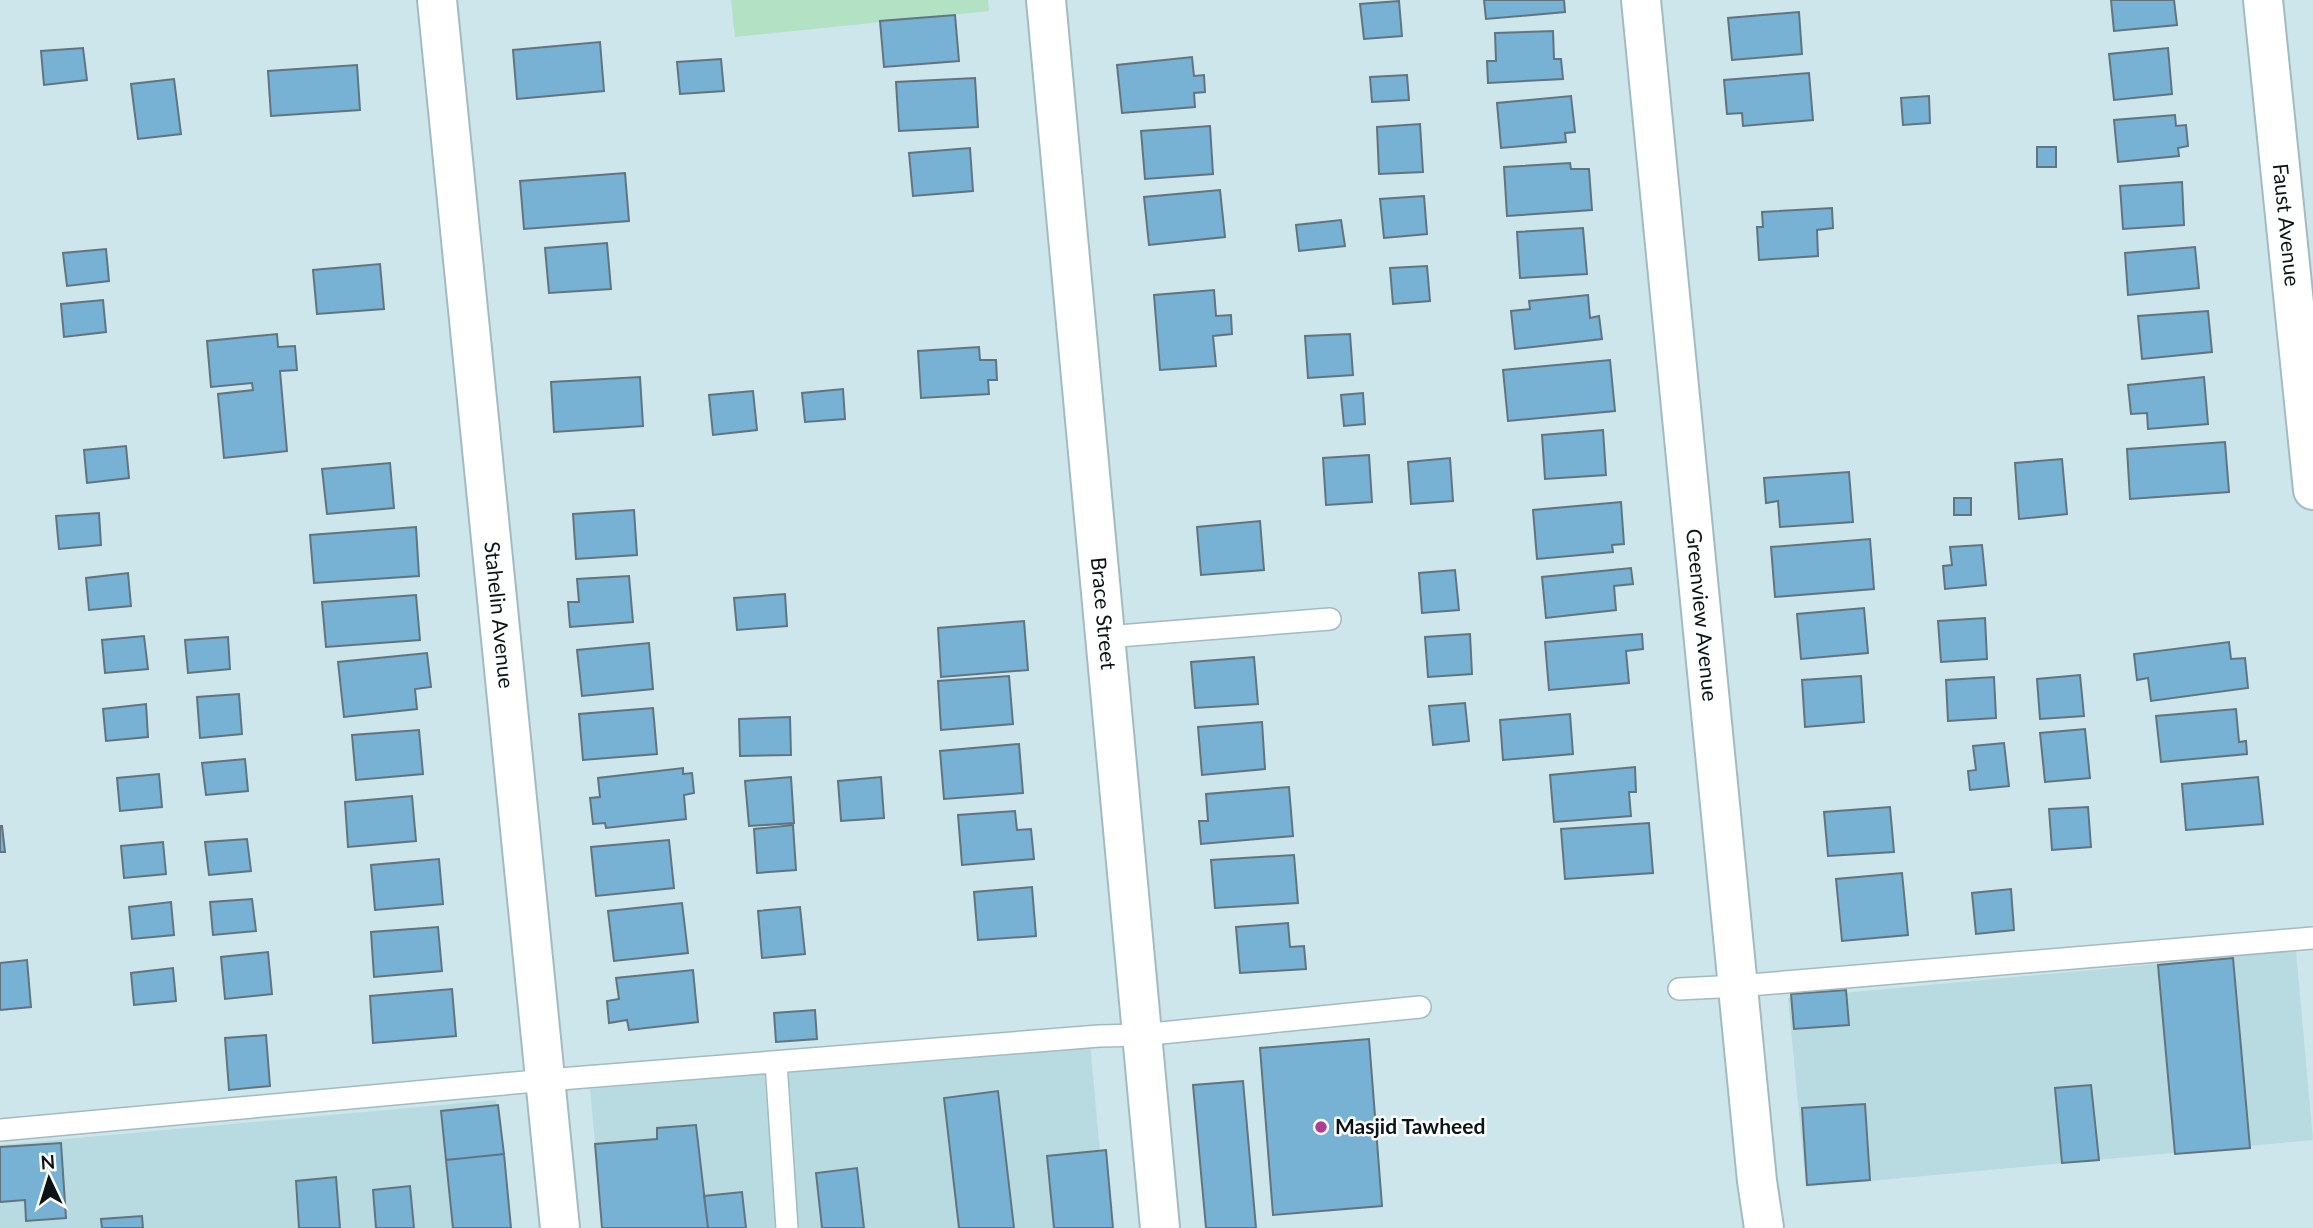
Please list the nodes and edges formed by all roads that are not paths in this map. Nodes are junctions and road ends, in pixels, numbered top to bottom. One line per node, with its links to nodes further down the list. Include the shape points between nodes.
1 (437, 0): 14 (street, Stahelin Avenue)
2 (1046, 0): 7 (street, Brace Street)
3 (1641, 0): 9 (street, Greenview Avenue)
4 (2263, 0): 5 (street, Faust Avenue)
5 (2313, 489)
6 (1330, 619): 7 (lane)
7 (1106, 637): 12 (street, Brace Street)
8 (2313, 938): 9 (lane)
9 (1738, 986): 10 (lane); 19 (street, Greenview Avenue)
10 (1679, 989)
11 (1420, 1007): 12 (lane)
12 (1141, 1035): 13 (lane); 18 (street, Brace Street)
13 (776, 1062): 14 (lane); 17 (lane)
14 (547, 1080): 15 (lane); 16 (street, Stahelin Avenue)
15 (0, 1130)
16 (560, 1228)
17 (787, 1228)
18 (1160, 1228)
19 (1764, 1228)

